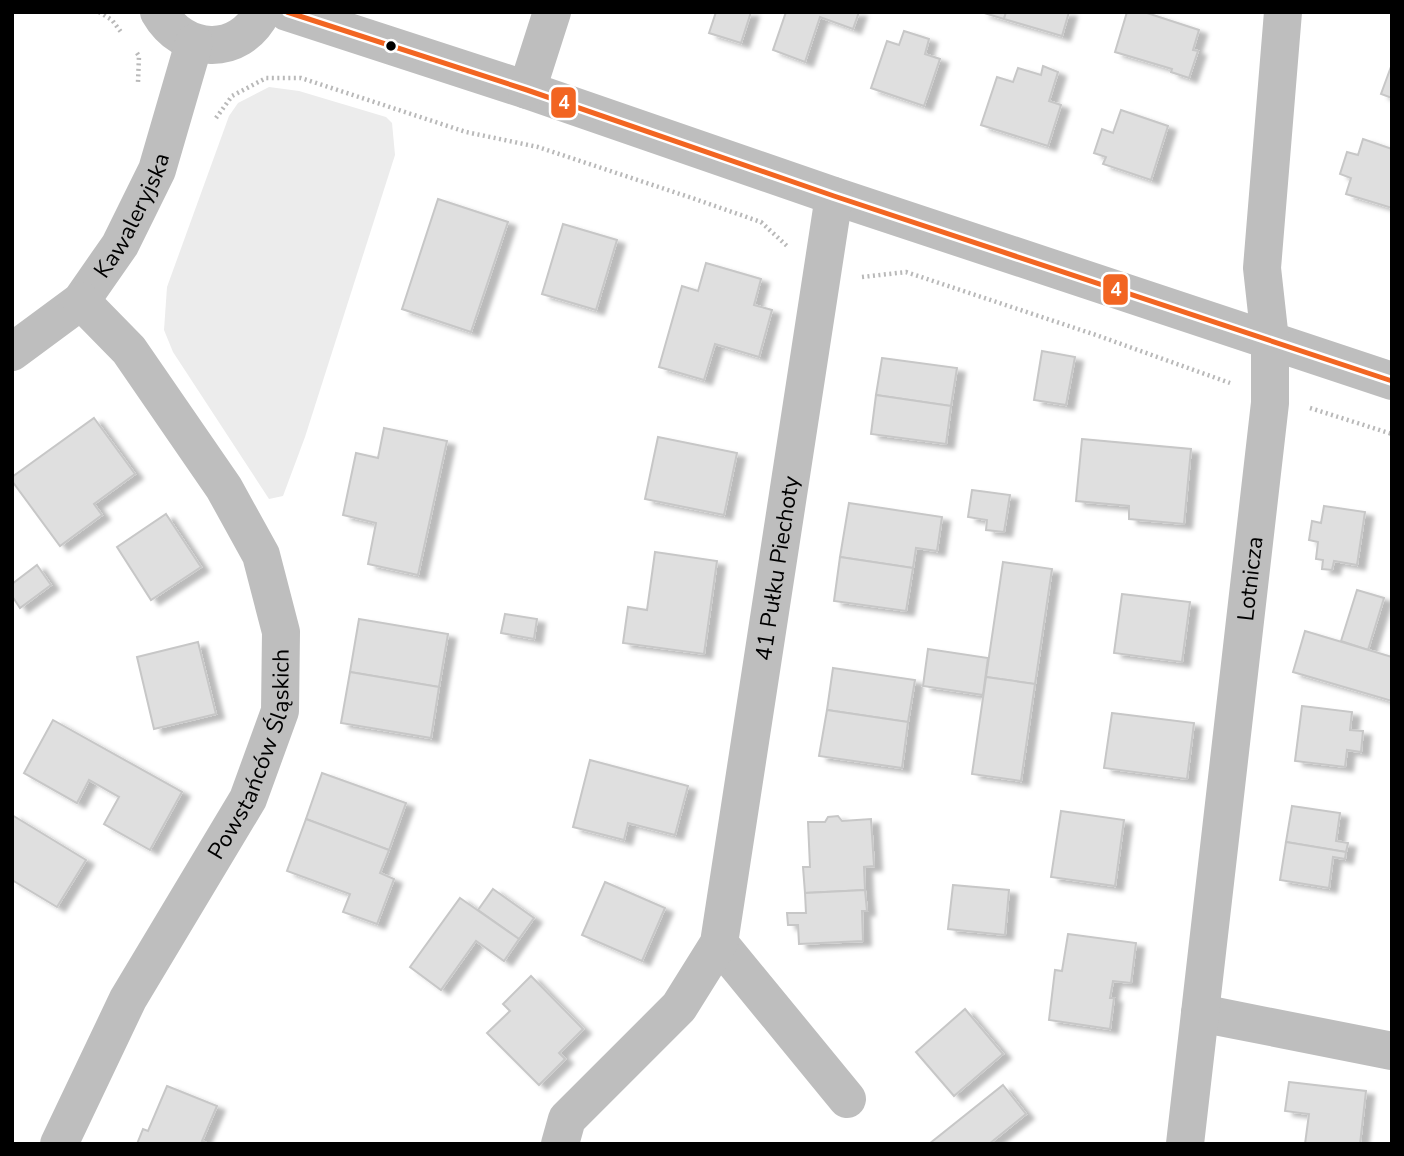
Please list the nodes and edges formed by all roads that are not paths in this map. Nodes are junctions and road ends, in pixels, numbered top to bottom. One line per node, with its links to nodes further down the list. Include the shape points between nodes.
1 (159, 12): 6 (street, via 168,27)
2 (262, 12): 6 (street, via 252,28 231,42)
3 (287, 12): 7 (street)
4 (552, 12): 7 (street)
5 (1283, 12): 10 (street, Lotnicza, via 1262,268)
6 (194, 43): 9 (street, Kawaleryjska, via 158,170 120,245)
7 (527, 90): 8 (street)
8 (834, 196): 10 (street); 13 (street, 41 Pułku Piechoty)
9 (82, 301): 11 (street, Kawaleryjska); 17 (street, Powstańców Śląskich, via 129,350 224,488 261,555 281,632 280,711 248,799 128,999)
10 (1270, 340): 12 (street); 14 (street, Lotnicza, via 1270,403)
11 (12, 352)
12 (1392, 381)
13 (719, 943): 16 (street); 18 (street, 41 Pułku Piechoty, via 679,1007 567,1119)
14 (1200, 1013): 15 (street); 19 (street, Lotnicza)
15 (1392, 1051)
16 (847, 1099)
17 (59, 1144)
18 (560, 1144)
19 (1185, 1144)

